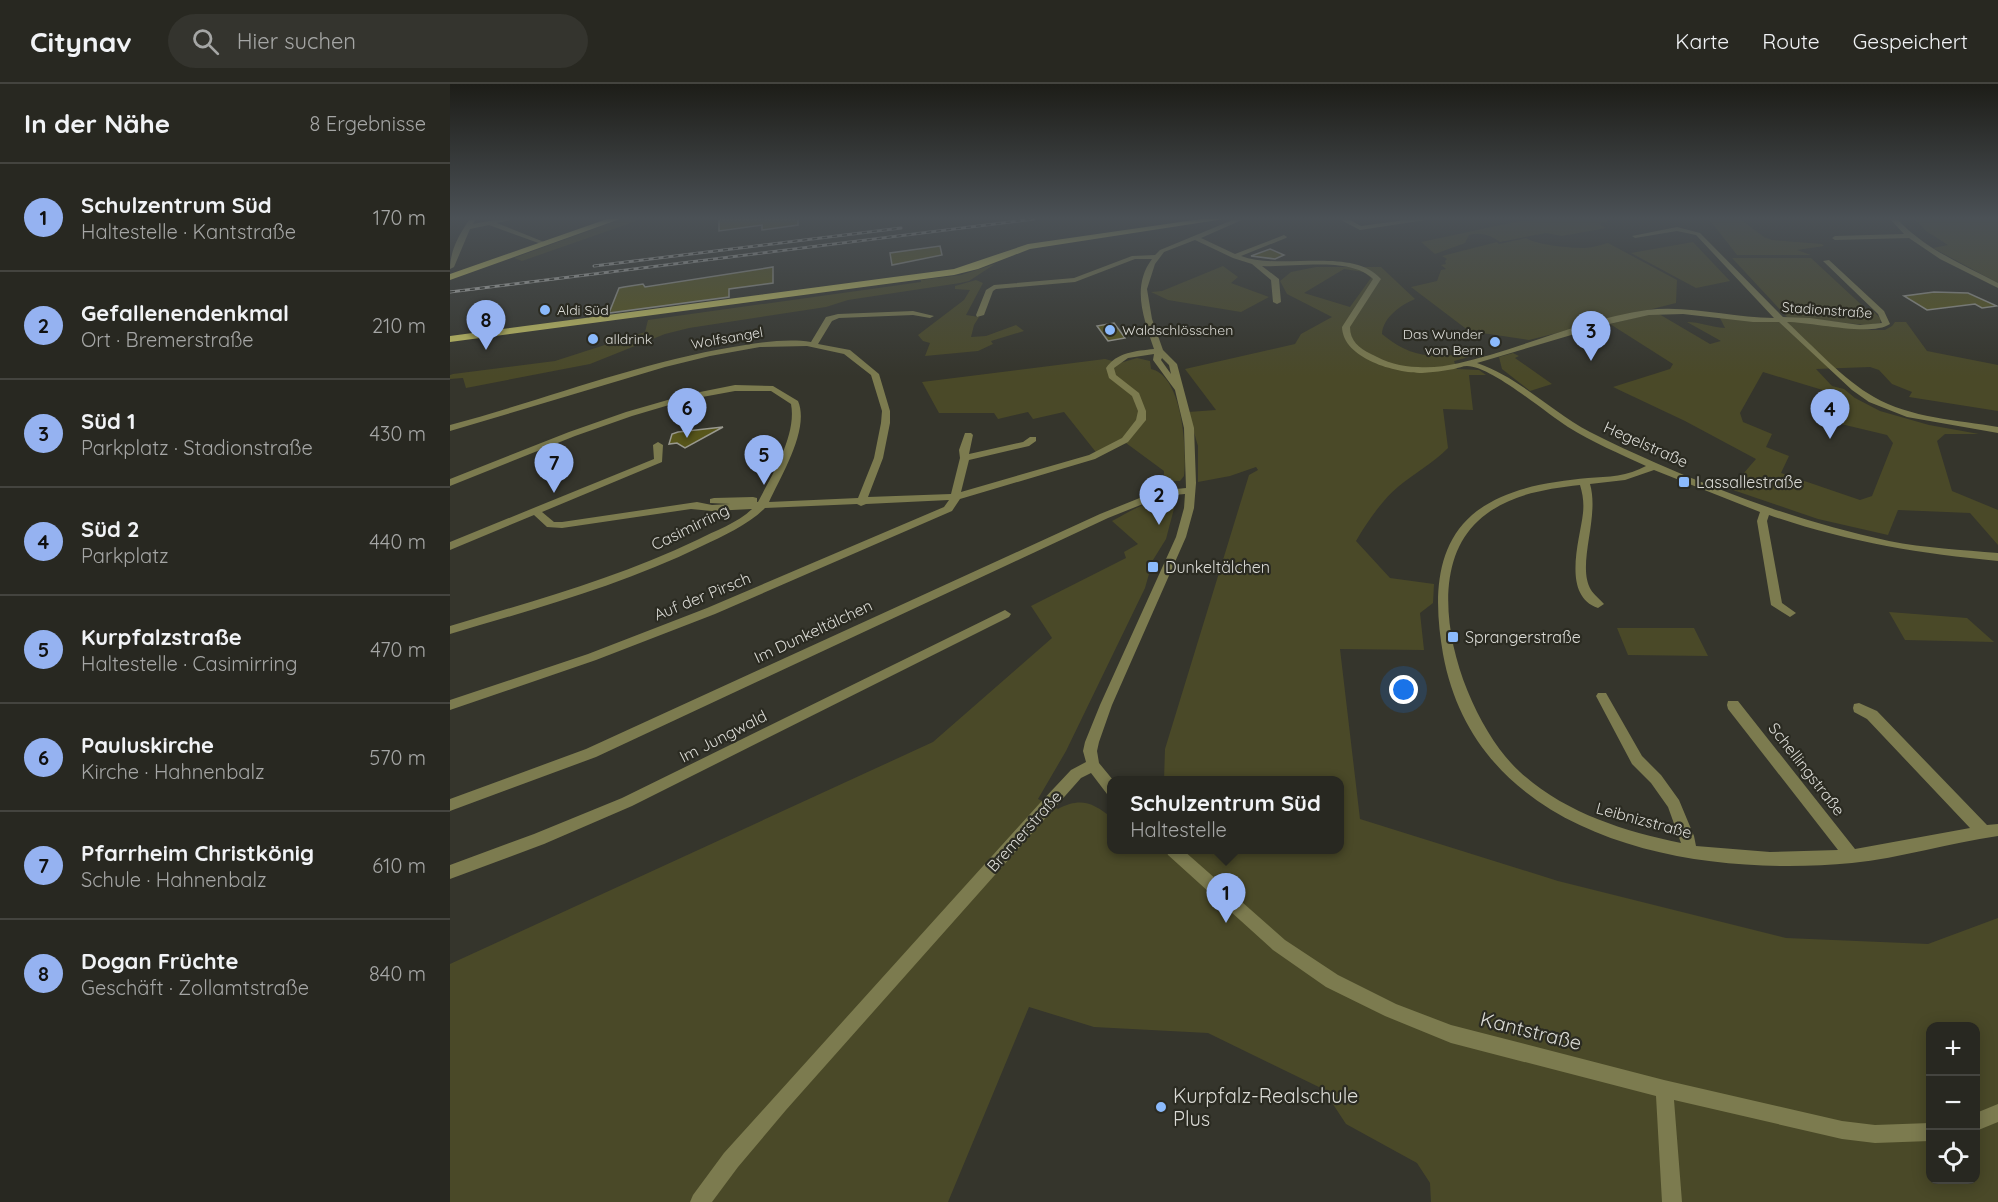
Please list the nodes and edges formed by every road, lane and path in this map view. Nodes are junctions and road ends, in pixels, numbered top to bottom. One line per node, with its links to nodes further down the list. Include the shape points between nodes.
1 (467, 271): 10 (main road)
2 (957, 271): 16 (main road)
3 (1098, 271): 13 (street, via 1075,280 994,287)
4 (1148, 271): 18 (street, via 1143,289)
5 (1264, 271): 12 (street, via 1275,279)
6 (1370, 271): 19 (street, Stadionstraße, via 1377,279 1346,327 1346,334 1359,351 1389,365 1409,369)
7 (1734, 271): 15 (street)
8 (1838, 271): 15 (street, Stadionstraße, via 1881,313 1886,324 1868,327)
9 (1969, 271): 11 (street)
10 (450, 277)
11 (1998, 286)
12 (1277, 302)
13 (980, 315)
14 (930, 316): 17 (street, via 838,316 829,319)
15 (1781, 319): 19 (street, Stadionstraße, via 1648,312); 21 (street, via 1872,400 1917,417)
16 (450, 339)
17 (813, 345): 20 (street, Wolfsangel, via 761,344 698,355); 31 (street, Wolfsangel, via 862,361 874,373 883,392 885,433)
18 (1159, 351): 29 (street, via 1173,364 1189,429); 30 (street, via 1127,356 1110,368 1112,376 1136,395 1142,411 1141,420 1125,440 1063,467)
19 (1471, 364): 26 (street, Hegelstraße, via 1496,372 1581,431)
20 (450, 428)
21 (1998, 430)
22 (968, 435): 25 (street)
23 (1033, 439): 25 (street)
24 (658, 445): 33 (street, via 659,459)
25 (965, 458): 30 (street)
26 (1654, 465): 27 (street, Leibnizstraße, via 1629,477); 34 (street, Hegelstraße)
27 (1584, 482): 37 (street, via 1590,495 1580,572 1589,597); 50 (street, Leibnizstraße, via 1536,488 1501,501 1482,512 1460,534 1444,585 1446,636 1455,675 1488,742 1527,786 1593,825)
28 (450, 483): 32 (street, via 644,408 709,391 757,387 788,396 795,403 798,416)
29 (1190, 491): 45 (street, via 1181,537 1092,742); 47 (street, Im Dunkeltälchen, via 1161,493 1104,516 591,753)
30 (956, 497): 31 (street); 42 (street, Auf der Pirsch, via 948,509 711,611)
31 (861, 503): 32 (street)
32 (762, 505): 33 (street, via 691,506 562,525 551,525); 40 (street, Casimirring, via 743,520 652,564)
33 (535, 511): 35 (street)
34 (1765, 511): 36 (street, Hegelstraße, via 1888,544); 38 (street, via 1762,521 1777,604)
35 (450, 546)
36 (1998, 557)
37 (1598, 604)
38 (1790, 613)
39 (1005, 614): 53 (street, Im Jungwald, via 645,793)
40 (450, 630)
41 (1602, 696): 50 (street, via 1637,760 1674,804)
42 (450, 705)
43 (1733, 705): 52 (street, Schellingstraße)
44 (1858, 708): 49 (street, via 1872,715)
45 (1093, 765): 46 (street); 58 (street, Bremerstraße, via 1076,774 1045,807 731,1160)
46 (1107, 783)
47 (450, 805)
48 (1998, 830): 49 (street, Leibnizstraße)
49 (1983, 831): 52 (street, Leibnizstraße)
50 (1689, 850): 52 (street, Leibnizstraße, via 1779,858)
51 (1179, 854): 54 (street, Kantstraße, via 1279,945 1332,981 1391,1010 1451,1034)
52 (1851, 856)
53 (450, 872)
54 (1664, 1089): 57 (street, Kantstraße, via 1842,1130 1875,1134); 59 (street)
55 (1998, 1113): 56 (street)
56 (1980, 1120)
57 (1926, 1132)
58 (699, 1202)
59 (1672, 1202)

